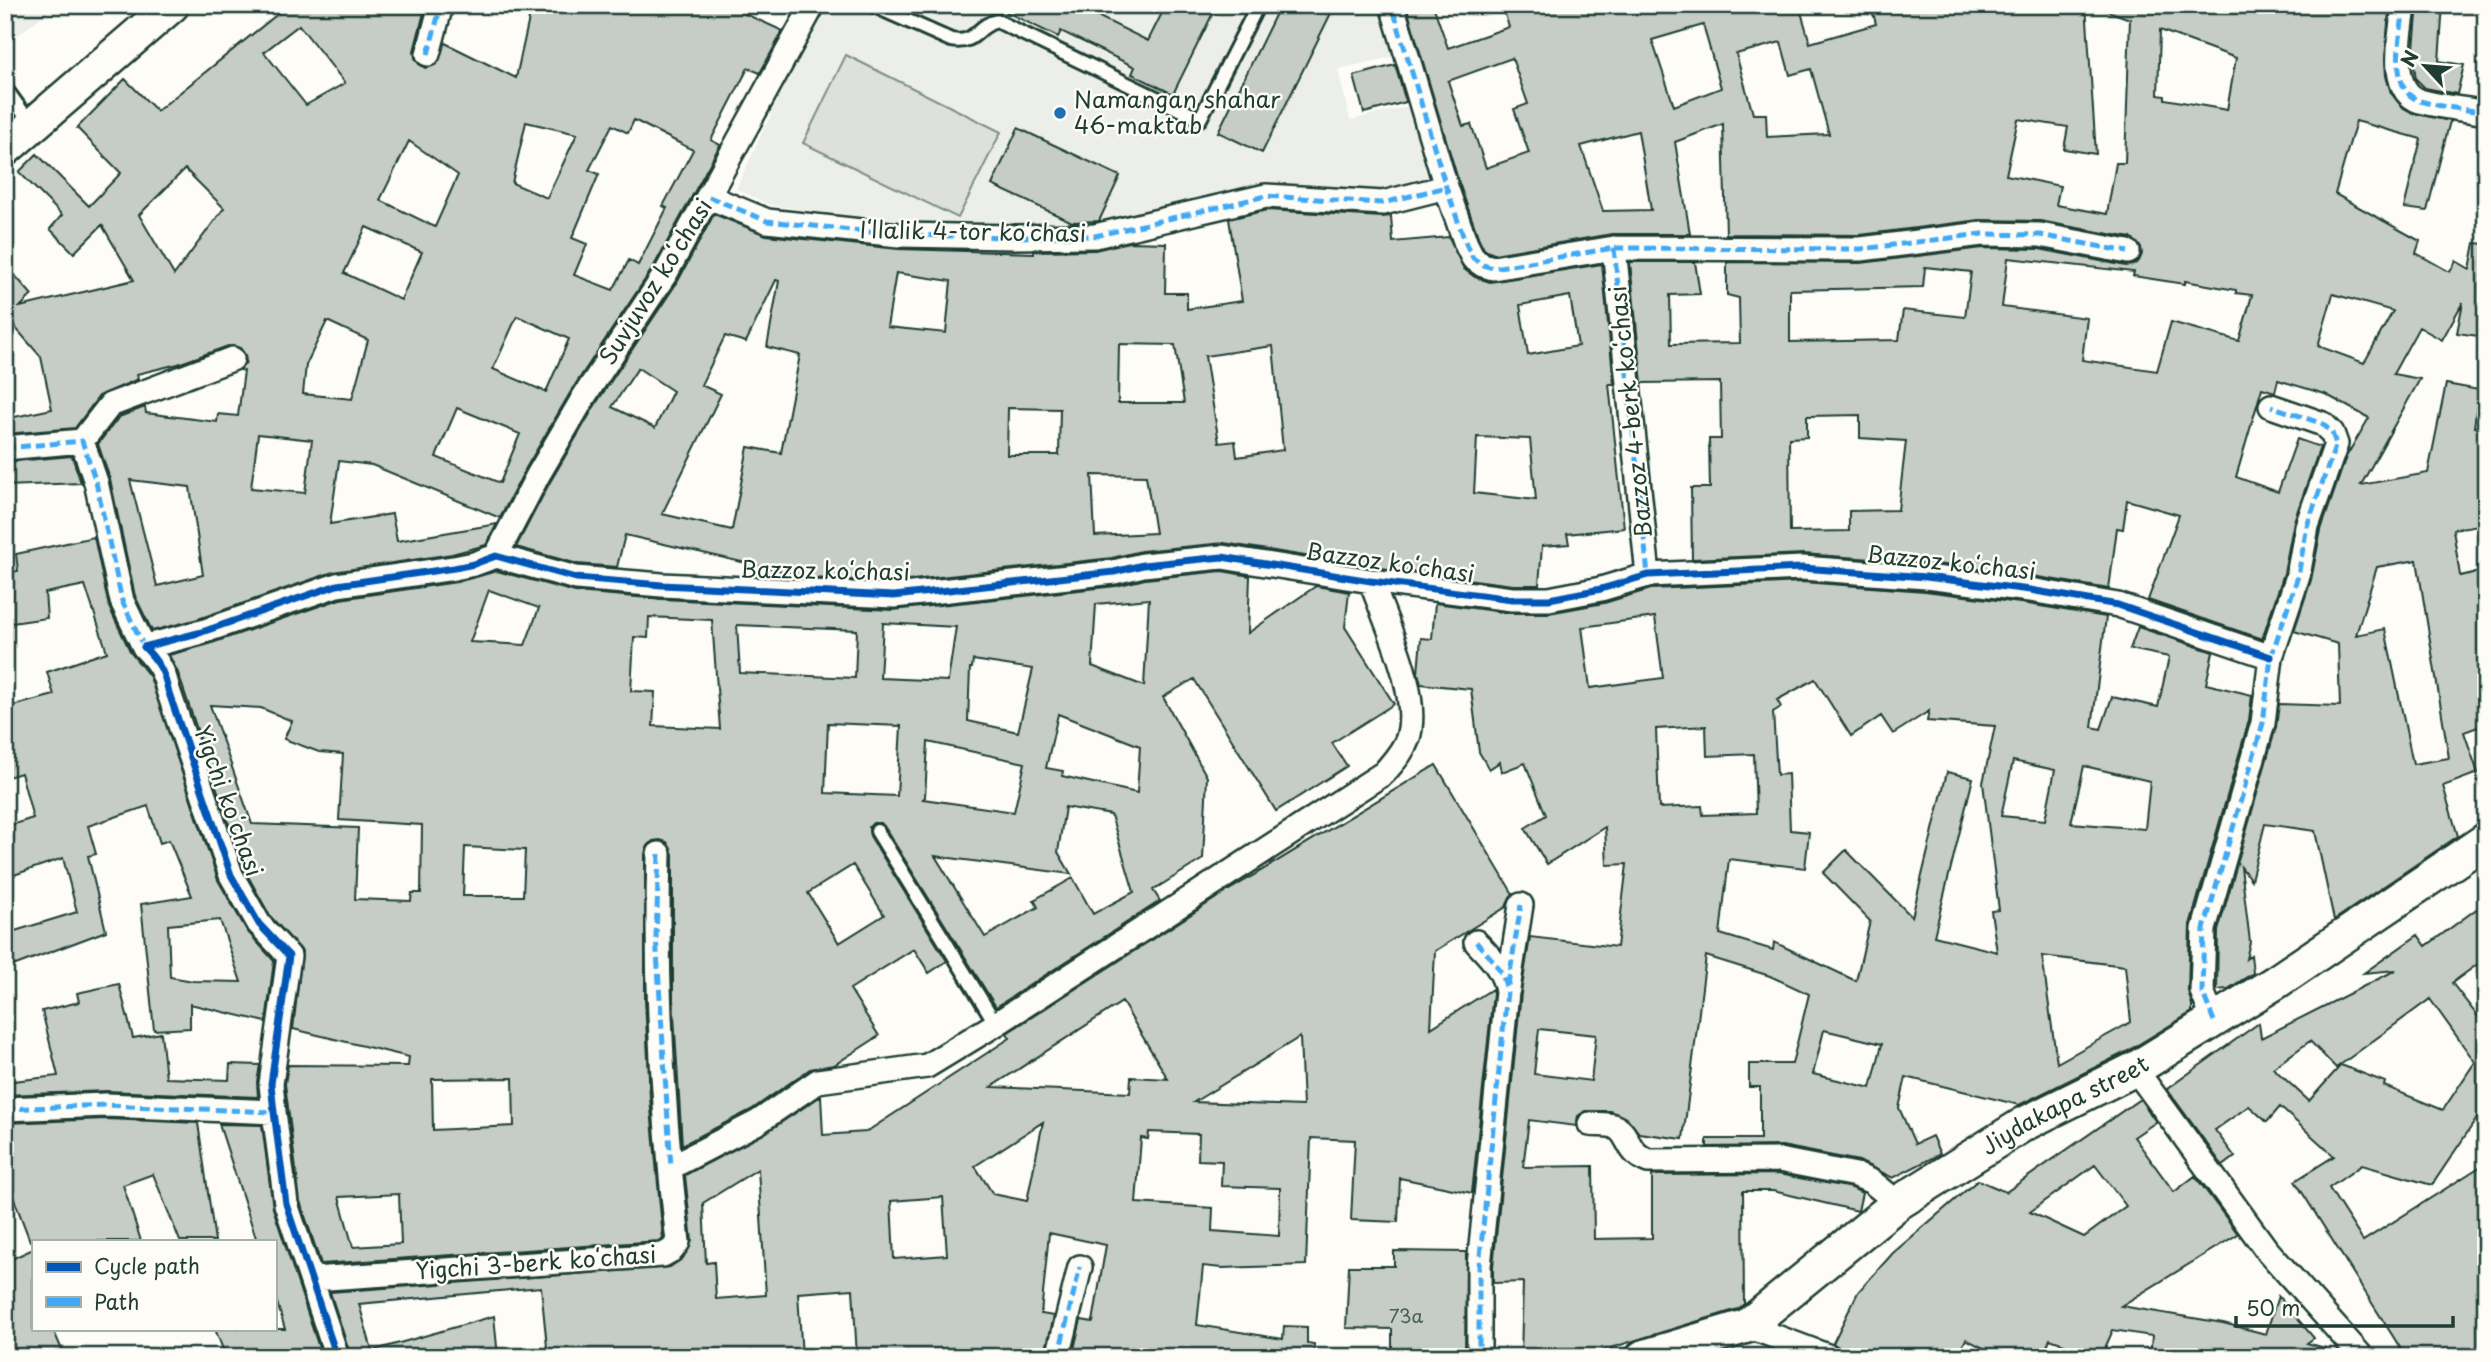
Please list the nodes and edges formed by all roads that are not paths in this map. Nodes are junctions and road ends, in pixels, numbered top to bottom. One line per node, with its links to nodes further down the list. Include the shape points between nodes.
1 (172, 5): 11 (street)
2 (442, 5): 8 (street)
3 (813, 5): 14 (street, Suvjuvoz koʻchasi)
4 (872, 5): 5 (lane, via 962,42 997,21 1200,119)
5 (1258, 5)
6 (2404, 5): 10 (street, via 2398,73 2404,89 2418,101)
7 (1394, 12): 13 (street)
8 (428, 54)
9 (5, 88): 11 (lane)
10 (2486, 113)
11 (32, 126): 12 (street)
12 (5, 149)
13 (1446, 187): 14 (street, Iʻllalik 4-tor koʻchasi, via 1383,203 1266,196 1095,236 899,235 767,221); 15 (street, via 1466,244 1483,265 1493,268)
14 (709, 197): 21 (street, Suvjuvoz koʻchasi, via 666,274 538,475)
15 (1614, 248): 16 (street, via 1861,248 2005,233); 22 (street, Bazzoz 4-berk koʻchasi)
16 (2128, 252)
17 (232, 359): 19 (street, via 110,405)
18 (2271, 406): 25 (street, via 2323,424 2336,444 2306,526 2298,576)
19 (82, 441): 20 (street); 24 (street, via 96,482 122,601)
20 (5, 448)
21 (496, 556): 23 (street, Bazzoz koʻchasi, via 576,578 894,596 1222,557); 24 (street, via 454,568 338,585)
22 (1648, 575): 23 (street, Bazzoz koʻchasi, via 1601,589 1537,599); 25 (street, Bazzoz koʻchasi, via 1802,568 2030,590 2118,606)
23 (1371, 581): 33 (street, via 1408,684 1412,715 1402,751 1384,773)
24 (144, 647): 36 (street, Yigchi koʻchasi, via 164,671 231,875 259,924 289,956 271,1084)
25 (2271, 657): 32 (street, via 2263,723 2204,929 2202,991)
26 (877, 831): 33 (lane)
27 (2486, 840): 32 (street, Jiydakapa street)
28 (659, 854): 38 (street, via 656,937)
29 (1521, 905): 31 (street)
30 (1476, 942): 31 (street, via 1505,978)
31 (1507, 992): 45 (street, via 1479,1266)
32 (2214, 1021): 34 (street, Jiydakapa street)
33 (996, 1024): 38 (street, via 926,1066 818,1081 758,1122)
34 (2134, 1069): 39 (street, Jiydakapa street, via 2024,1124); 48 (street, via 2266,1249)
35 (5, 1109): 36 (street, via 106,1105)
36 (274, 1112): 41 (street, Yigchi koʻchasi, via 286,1204)
37 (1590, 1125): 39 (street, via 1620,1130 1630,1150 1648,1161 1779,1160 1856,1175)
38 (671, 1167): 41 (street, Yigchi 3-berk koʻchasi, via 678,1242 663,1255)
39 (1898, 1203): 42 (street, Jiydakapa street)
40 (1080, 1267): 44 (street)
41 (313, 1279): 43 (street, Yigchi koʻchasi)
42 (1747, 1326): 46 (street, Jiydakapa street); 47 (street)
43 (337, 1357)
44 (1058, 1357)
45 (1479, 1357)
46 (1643, 1357)
47 (1830, 1357)
48 (2362, 1357)

